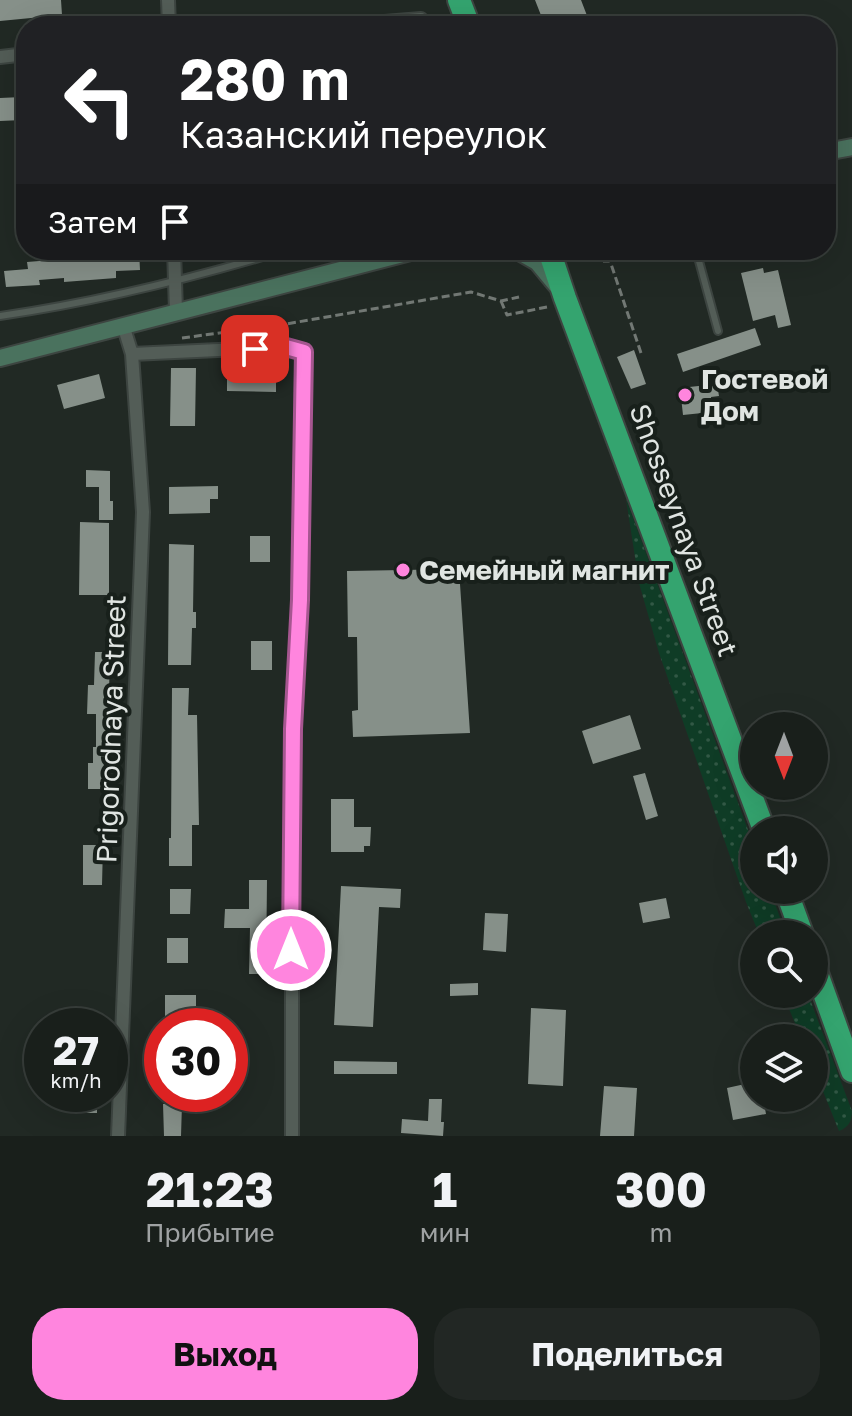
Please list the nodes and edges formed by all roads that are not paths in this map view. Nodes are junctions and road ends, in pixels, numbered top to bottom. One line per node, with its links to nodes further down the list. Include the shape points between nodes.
1 (174, 260): 8 (street)
2 (253, 260): 8 (lane)
3 (378, 260): 10 (main road)
4 (534, 260): 9 (main road, via 550,274)
5 (550, 260): 9 (highway, Shosseynaya Street)
6 (564, 260): 9 (highway)
7 (699, 260): 13 (lane)
8 (175, 279): 10 (street); 11 (lane, via 68,306)
9 (556, 303): 16 (highway, Shosseynaya Street)
10 (176, 311): 12 (main road)
11 (0, 316)
12 (123, 325): 14 (street, Prigorodnaya Street); 15 (main road)
13 (718, 331)
14 (132, 354): 19 (street, Prigorodnaya Street, via 143,512); 20 (street, via 286,347 304,352 293,729)
15 (0, 358)
16 (758, 816)
17 (828, 1004): 18 (highway)
18 (852, 1071)
19 (118, 1136)
20 (292, 1136)

